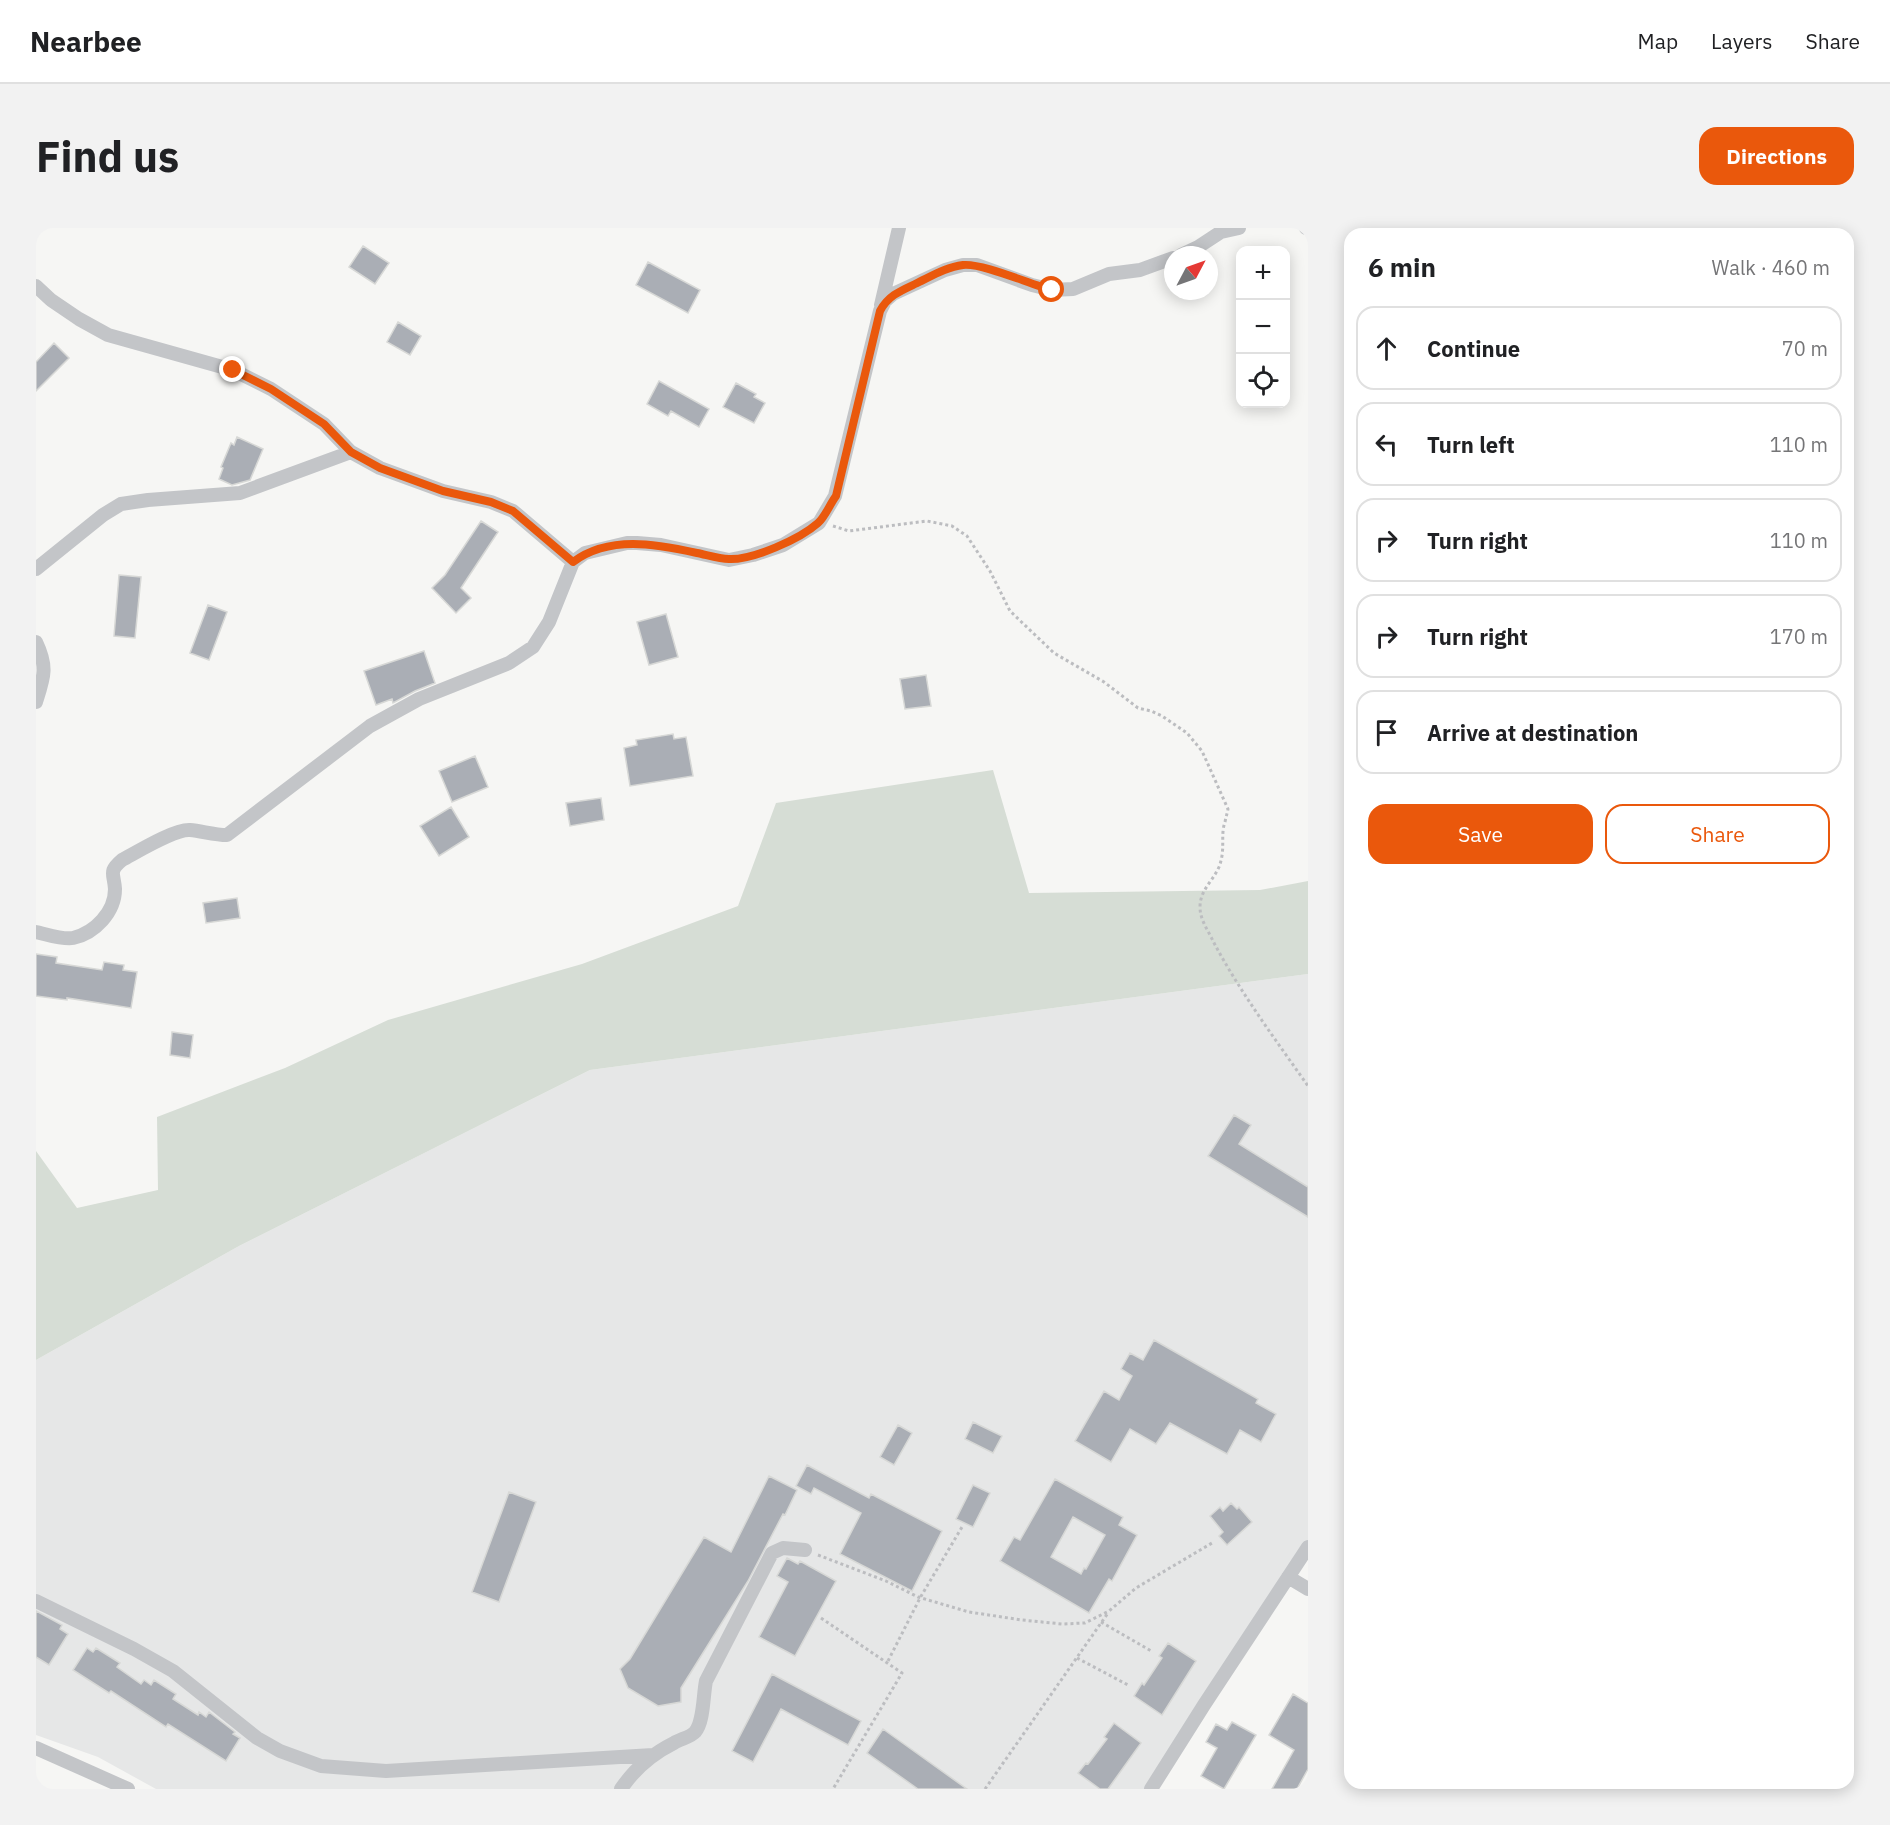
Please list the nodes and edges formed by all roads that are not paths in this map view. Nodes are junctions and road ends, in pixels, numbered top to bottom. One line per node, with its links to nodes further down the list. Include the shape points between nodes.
1 (899, 228): 6 (street)
2 (1239, 228): 3 (street, via 1221,232)
3 (1200, 246)
4 (1164, 261): 6 (street, via 1140,270 1109,274 1073,289 1052,290 977,265 963,265 893,294)
5 (36, 286): 7 (street, via 108,336 233,370 271,389 324,424)
6 (880, 311): 8 (street, via 836,496 819,523 783,545 729,560 662,545 627,543 585,553)
7 (351, 452): 8 (street, via 380,468 443,491 513,511); 9 (street, via 240,493 121,504)
8 (573, 562): 12 (street, via 549,622 533,647 509,663 419,699 370,726 227,835 178,831 122,860 112,872 113,906 95,928 71,939)
9 (36, 569)
10 (36, 642): 11 (street, via 44,668)
11 (36, 702)
12 (36, 932)
13 (1308, 1547): 15 (street)
14 (805, 1551): 19 (street, via 783,1548 772,1553 706,1681 702,1718 695,1732)
15 (1288, 1577): 16 (street); 22 (street)
16 (1308, 1589)
17 (36, 1601): 19 (street, via 173,1671 257,1738 321,1766 386,1771)
18 (36, 1748): 20 (street)
19 (653, 1755): 21 (street)
20 (128, 1789)
21 (621, 1789)
22 (1151, 1789)

